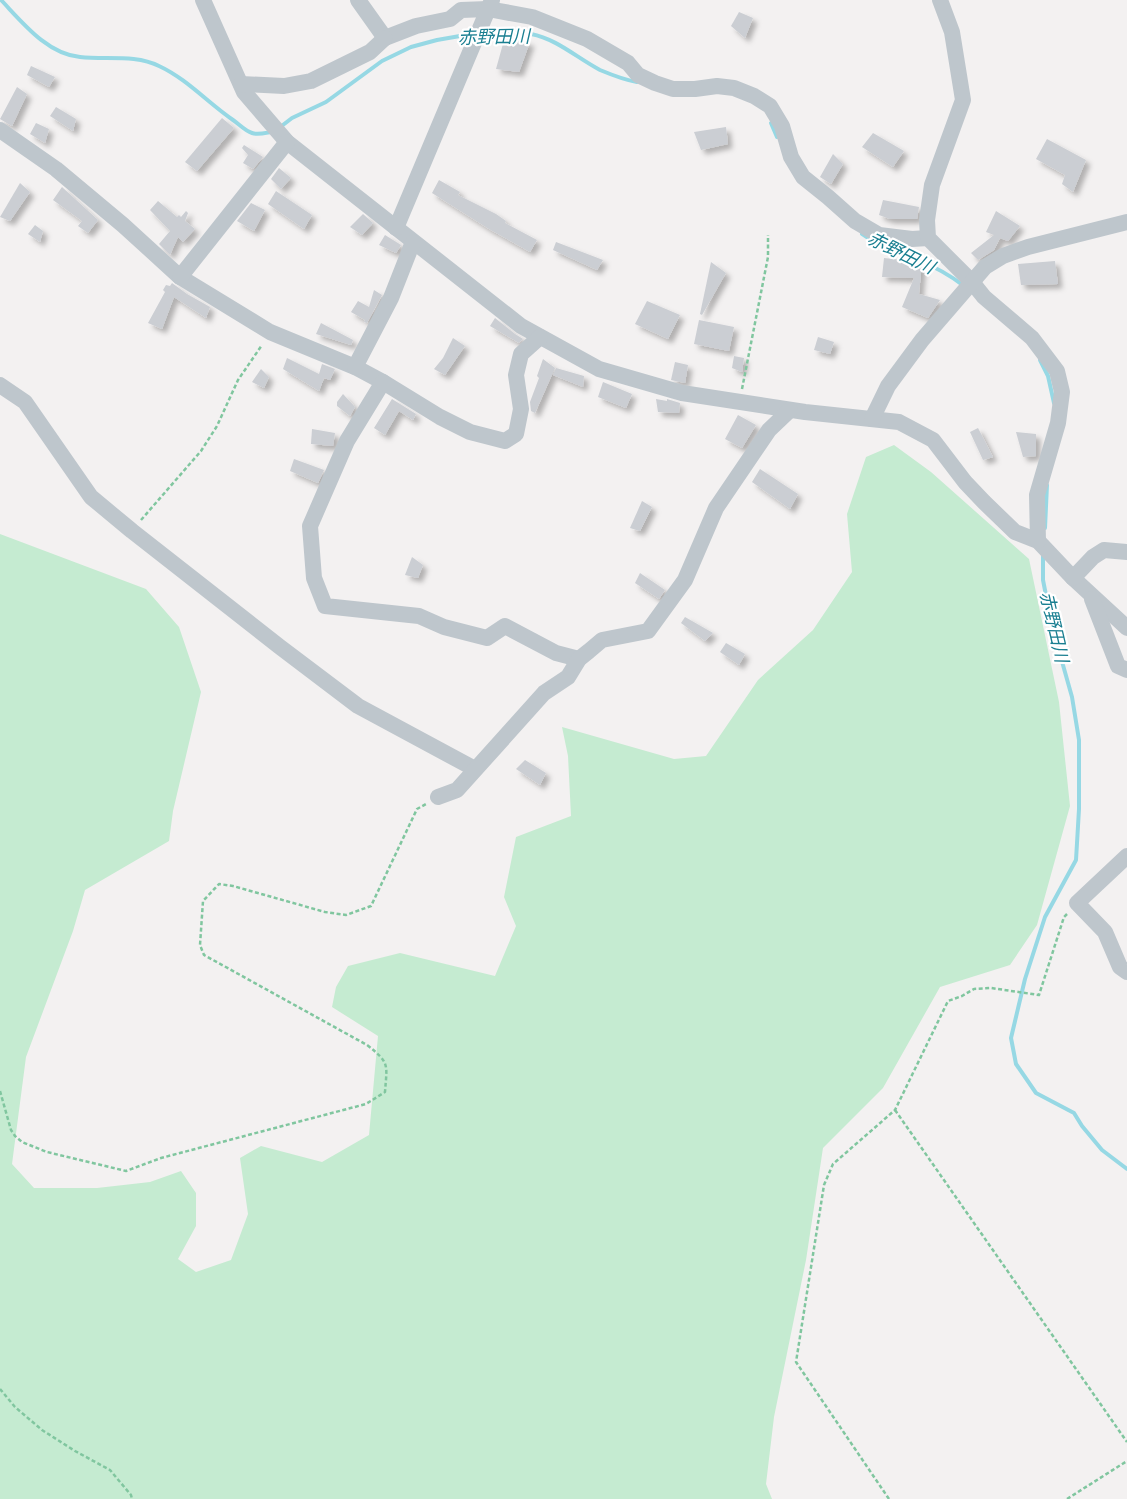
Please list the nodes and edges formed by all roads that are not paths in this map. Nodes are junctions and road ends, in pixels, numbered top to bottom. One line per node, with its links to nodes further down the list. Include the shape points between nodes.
1 (203, 0): 6 (street)
2 (358, 0): 5 (street)
3 (940, 0): 11 (street, via 952,32 963,100 932,185)
4 (489, 8): 5 (street, via 461,10 450,19 416,26); 10 (street); 11 (street, via 532,17 587,39 654,83 674,89 734,88 754,96 770,106 803,177 855,221 879,235 912,240)
5 (385, 38): 6 (street, via 370,52 311,81 284,86)
6 (240, 84): 8 (street)
7 (0, 130): 13 (street, via 56,169 123,224)
8 (287, 142): 10 (street); 13 (street)
9 (1127, 222): 14 (street, via 1059,238 1003,256 985,267)
10 (396, 228): 12 (street)
11 (928, 238): 14 (street)
12 (413, 242): 15 (street, via 521,326); 16 (street, via 391,298)
13 (180, 278): 16 (street, via 270,332)
14 (972, 282): 20 (street, via 888,386); 21 (street, via 984,297 1032,338 1057,372 1062,392 1058,423 1037,495)
15 (540, 337): 17 (street, via 521,354 516,375 521,409 516,434 505,441 470,432 440,418); 19 (street, via 599,370 682,393)
16 (355, 366): 17 (street)
17 (383, 382): 26 (street, via 347,441 310,526 314,578 325,606 419,616 444,627 487,638 505,626 556,653)
18 (0, 384): 28 (street, via 25,402 91,497 132,531 358,706)
19 (790, 410): 20 (street); 26 (street, via 769,430 716,508 685,580 648,631 602,640)
20 (872, 419): 21 (street, via 899,422 933,440 965,482 1015,532)
21 (1038, 540): 23 (street)
22 (1127, 552): 23 (street, via 1104,550)
23 (1072, 578): 24 (street)
24 (1090, 594): 25 (street); 27 (street, via 1118,666)
25 (1127, 628)
26 (579, 659): 28 (street, via 568,677 544,693)
27 (1127, 670)
28 (475, 769): 29 (street, via 457,790)
29 (438, 797)
30 (1127, 856): 31 (street, via 1077,903 1106,932 1120,967)
31 (1127, 972)

